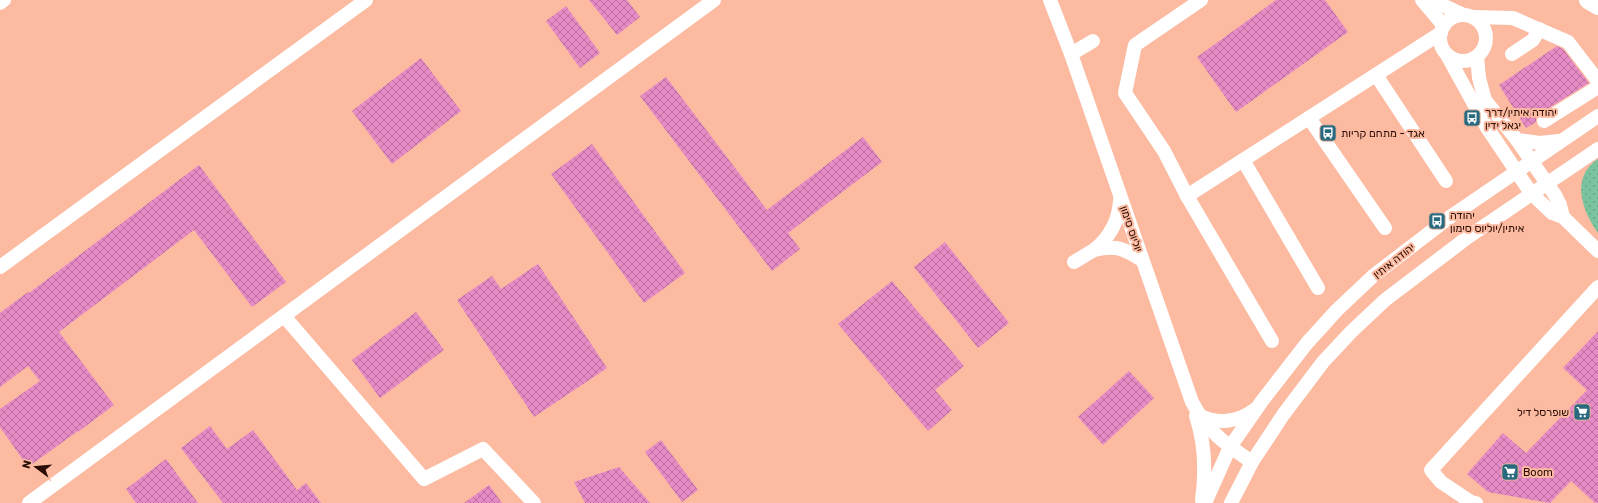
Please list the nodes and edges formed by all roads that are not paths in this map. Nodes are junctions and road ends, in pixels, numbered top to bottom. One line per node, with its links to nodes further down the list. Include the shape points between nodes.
1 (4, 0): 9 (street)
2 (366, 0): 45 (street)
3 (714, 0): 48 (street)
4 (1050, 0): 19 (street, יוליוס סימון)
5 (1201, 0): 37 (street, via 1135,45 1125,93 1164,151)
6 (1422, 0): 13 (street)
7 (1431, 0): 11 (street)
8 (1588, 0): 10 (main road)
9 (0, 3)
10 (1598, 6)
11 (1468, 16): 12 (street); 13 (street, via 1456,16); 15 (street, via 1478,22)
12 (1503, 18): 14 (street, via 1513,18); 15 (street)
13 (1442, 29): 17 (street, via 1440,41); 18 (street)
14 (1539, 29): 20 (street, via 1533,40); 23 (street, via 1568,42)
15 (1485, 33): 21 (street, via 1485,43)
16 (1093, 41): 19 (street)
17 (1444, 52): 18 (street); 21 (street, via 1452,59 1465,61); 33 (street, via 1486,126)
18 (1410, 53): 22 (street)
19 (1071, 54): 38 (street, יוליוס סימון)
20 (1512, 54)
21 (1477, 57): 28 (street, via 1485,100)
22 (1376, 75): 26 (street); 34 (street)
23 (1598, 81)
24 (1598, 87): 27 (street)
25 (1598, 116): 29 (street, יהודה איתין)
26 (1309, 118): 31 (street); 40 (street)
27 (1544, 121)
28 (1517, 140): 29 (street, via 1540,143); 32 (street)
29 (1562, 141): 32 (street, יהודה איתין)
30 (1598, 149): 35 (street)
31 (1243, 160): 37 (street); 47 (street)
32 (1531, 161): 33 (street, יהודה איתין); 35 (street)
33 (1516, 172): 36 (street); 50 (street, יהודה איתין, via 1450,217 1373,276 1307,343)
34 (1446, 181)
35 (1546, 183): 36 (street); 39 (street, via 1560,205)
36 (1531, 193): 39 (street, via 1552,213); 54 (street, via 1468,237 1386,300 1351,332 1323,362 1287,409)
37 (1187, 196): 49 (street)
38 (1120, 198): 41 (street, via 1115,224); 43 (street, יוליוס סימון)
39 (1563, 217): 42 (street)
40 (1385, 228)
41 (1094, 250): 43 (street, via 1111,247); 44 (street)
42 (1598, 251)
43 (1142, 260): 51 (street, יוליוס סימון)
44 (1074, 262)
45 (0, 267)
46 (1598, 287): 60 (street, via 1431,470 1441,482)
47 (1318, 288)
48 (284, 316): 55 (street); 56 (street, via 424,479 483,449)
49 (1272, 341)
50 (1262, 401): 52 (street, via 1236,420 1212,420); 53 (street, יהודה איתין)
51 (1192, 402): 52 (street, יוליוס סימון); 57 (street, via 1204,452)
52 (1199, 415): 53 (street, יוליוס סימון, via 1210,430)
53 (1230, 447): 54 (street, יוליוס סימון); 58 (street)
54 (1252, 462): 59 (street)
55 (30, 503)
56 (534, 503)
57 (1201, 503)
58 (1205, 503)
59 (1231, 503)
60 (1476, 503)

